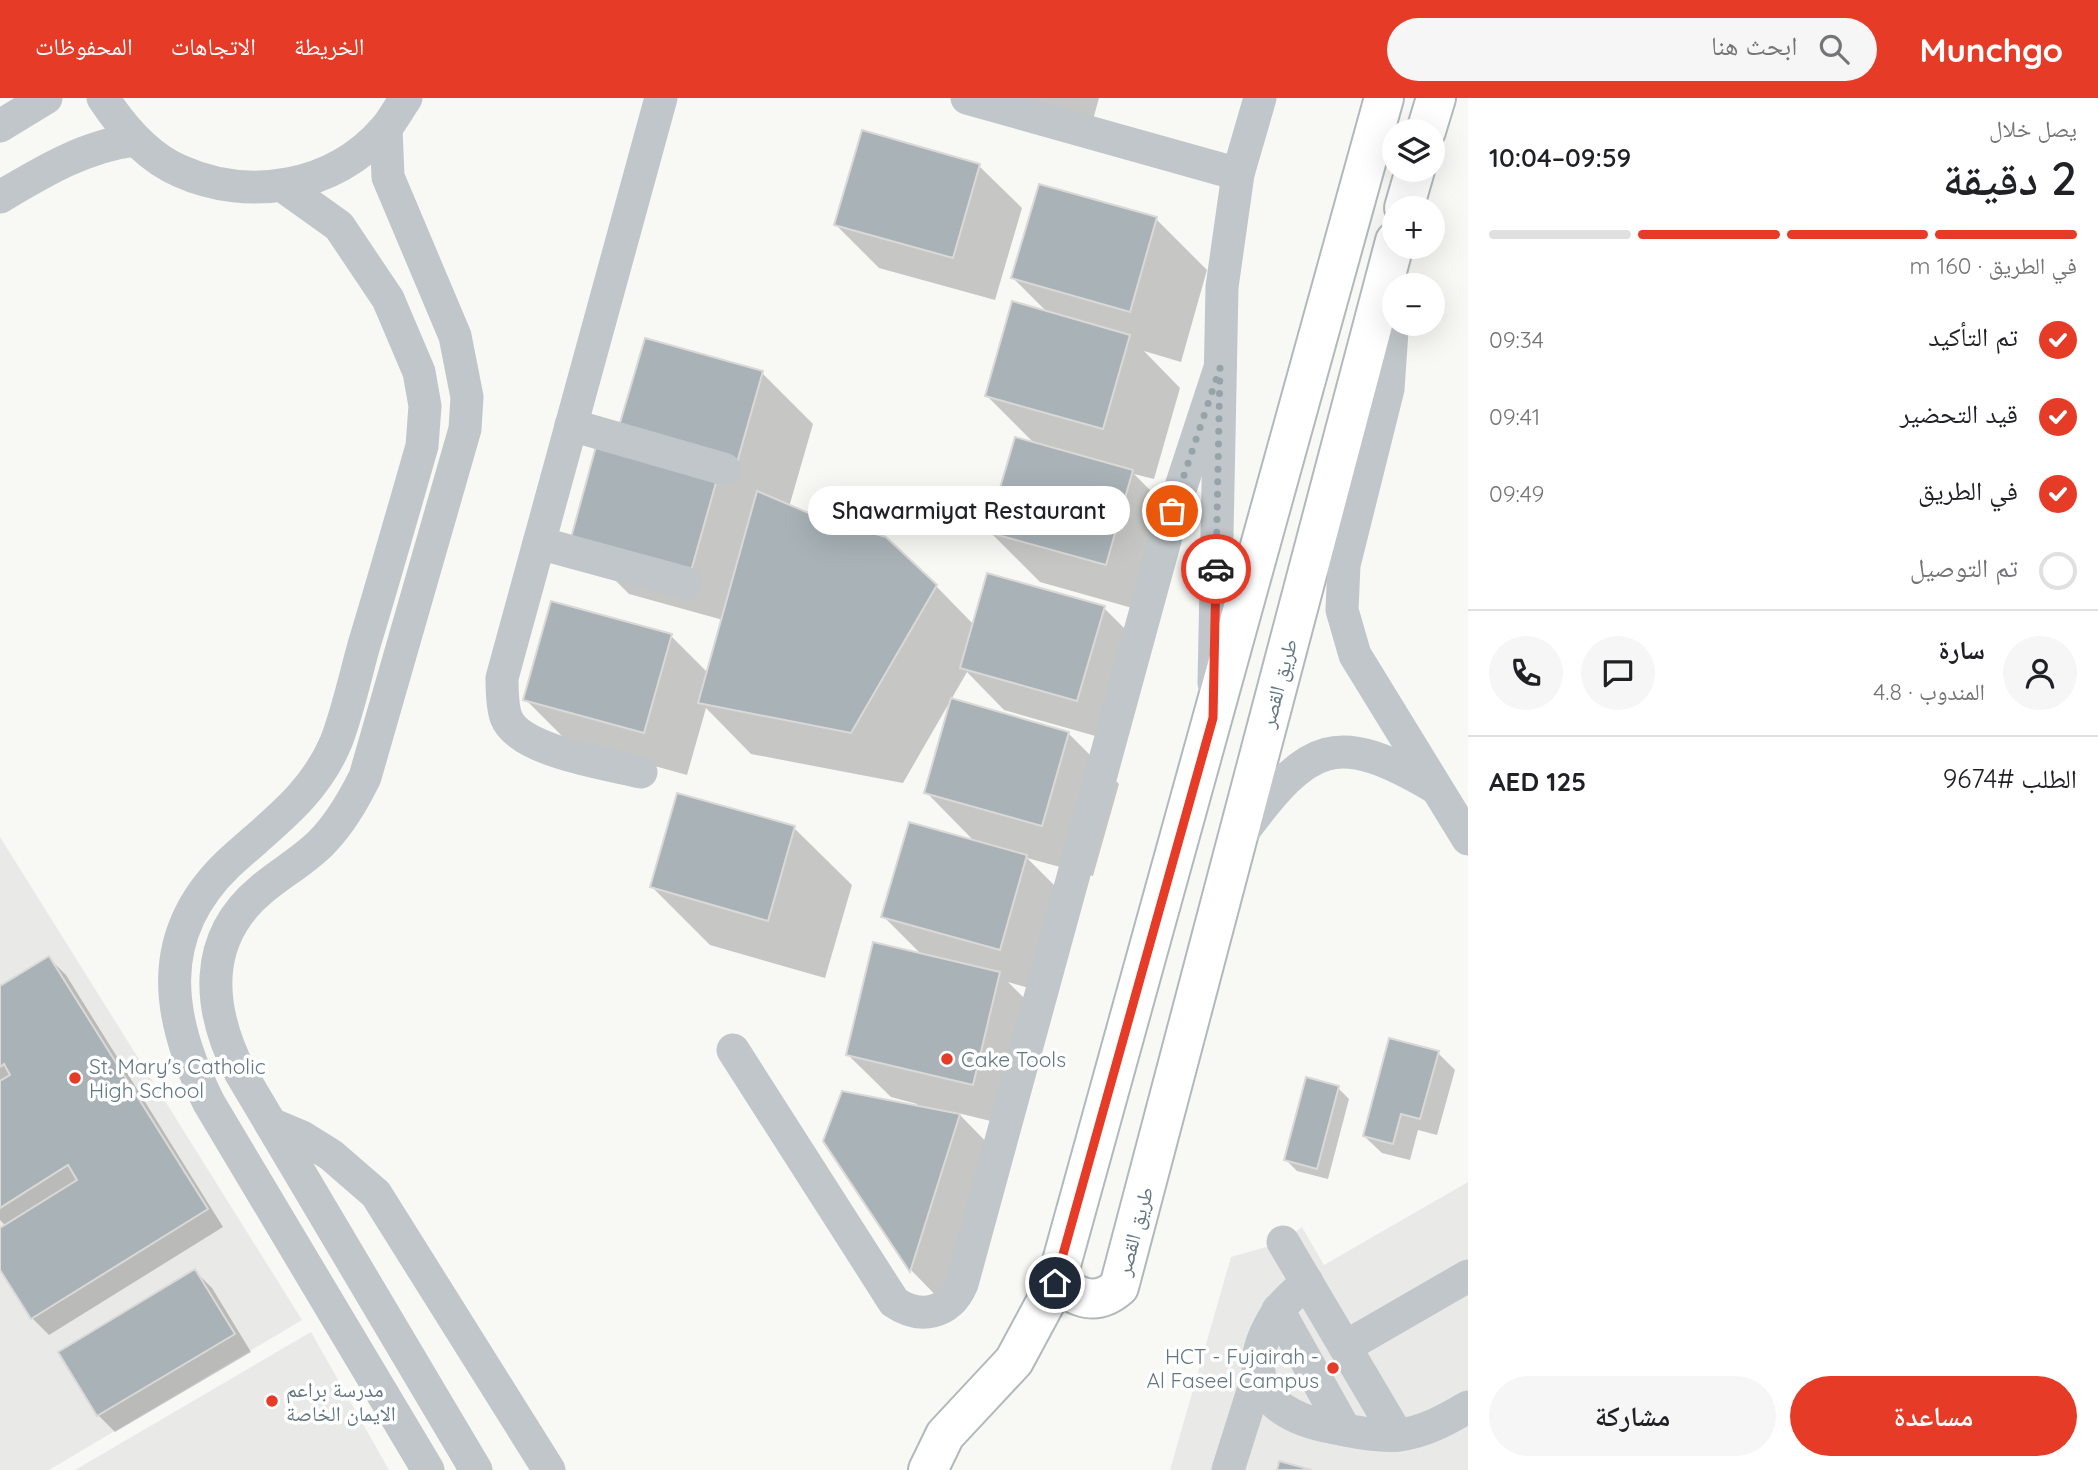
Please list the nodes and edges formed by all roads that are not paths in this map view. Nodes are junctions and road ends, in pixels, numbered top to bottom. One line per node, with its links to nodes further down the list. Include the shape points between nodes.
1 (46, 98): 10 (street)
2 (103, 98): 12 (street)
3 (406, 98): 11 (street)
4 (661, 98): 19 (street)
5 (967, 98): 13 (street)
6 (1260, 98): 13 (street)
7 (1384, 98): 23 (main road)
8 (1436, 98): 9 (main road)
9 (1430, 119)
10 (0, 126)
11 (386, 129): 14 (street, via 339,167); 29 (street, via 388,177 395,200 455,337 467,397 465,429 365,777 322,842 243,908 220,953 215,977 220,1027)
12 (134, 140): 14 (street, via 178,171 216,183); 15 (street, via 78,154)
13 (1238, 174): 18 (street, via 1222,287)
14 (283, 186): 40 (street, via 339,226 388,299 419,372 425,406 422,446 336,741 308,792 227,865 196,904 177,954 174,1003 190,1065 209,1102)
15 (0, 197)
16 (1389, 259): 27 (main road, طريق القصر)
17 (1390, 259): 25 (street, via 1388,389 1345,565 1342,610 1355,655)
18 (1220, 368): 23 (street); 28 (street, via 1172,511 962,1284 949,1304 915,1313 894,1302)
19 (571, 425): 20 (street); 21 (street)
20 (724, 469)
21 (539, 543): 22 (street); 24 (street, via 502,678 506,719 521,736 550,749)
22 (686, 583)
23 (1213, 718): 33 (main road)
24 (641, 772)
25 (1440, 790): 26 (street); 27 (street, via 1375,755 1356,752 1318,757 1286,777)
26 (1468, 839)
27 (1236, 841): 33 (main road, طريق القصر, via 1119,1287 1094,1300 1080,1298)
28 (733, 1050)
29 (271, 1124): 41 (street); 42 (street, via 331,1154 376,1194)
30 (1283, 1242): 32 (street)
31 (1468, 1276): 35 (street)
32 (1307, 1282): 34 (street); 35 (street)
33 (1055, 1283): 43 (main road, via 1014,1361 945,1435)
34 (1278, 1310): 36 (street, via 1265,1334); 38 (street)
35 (1345, 1347): 39 (street)
36 (1259, 1372): 38 (street, via 1274,1406 1289,1416); 44 (street)
37 (1468, 1407): 39 (street, via 1424,1429)
38 (1345, 1430): 39 (street)
39 (1397, 1435)
40 (428, 1470)
41 (476, 1470)
42 (549, 1470)
43 (928, 1470)
44 (1228, 1470)

